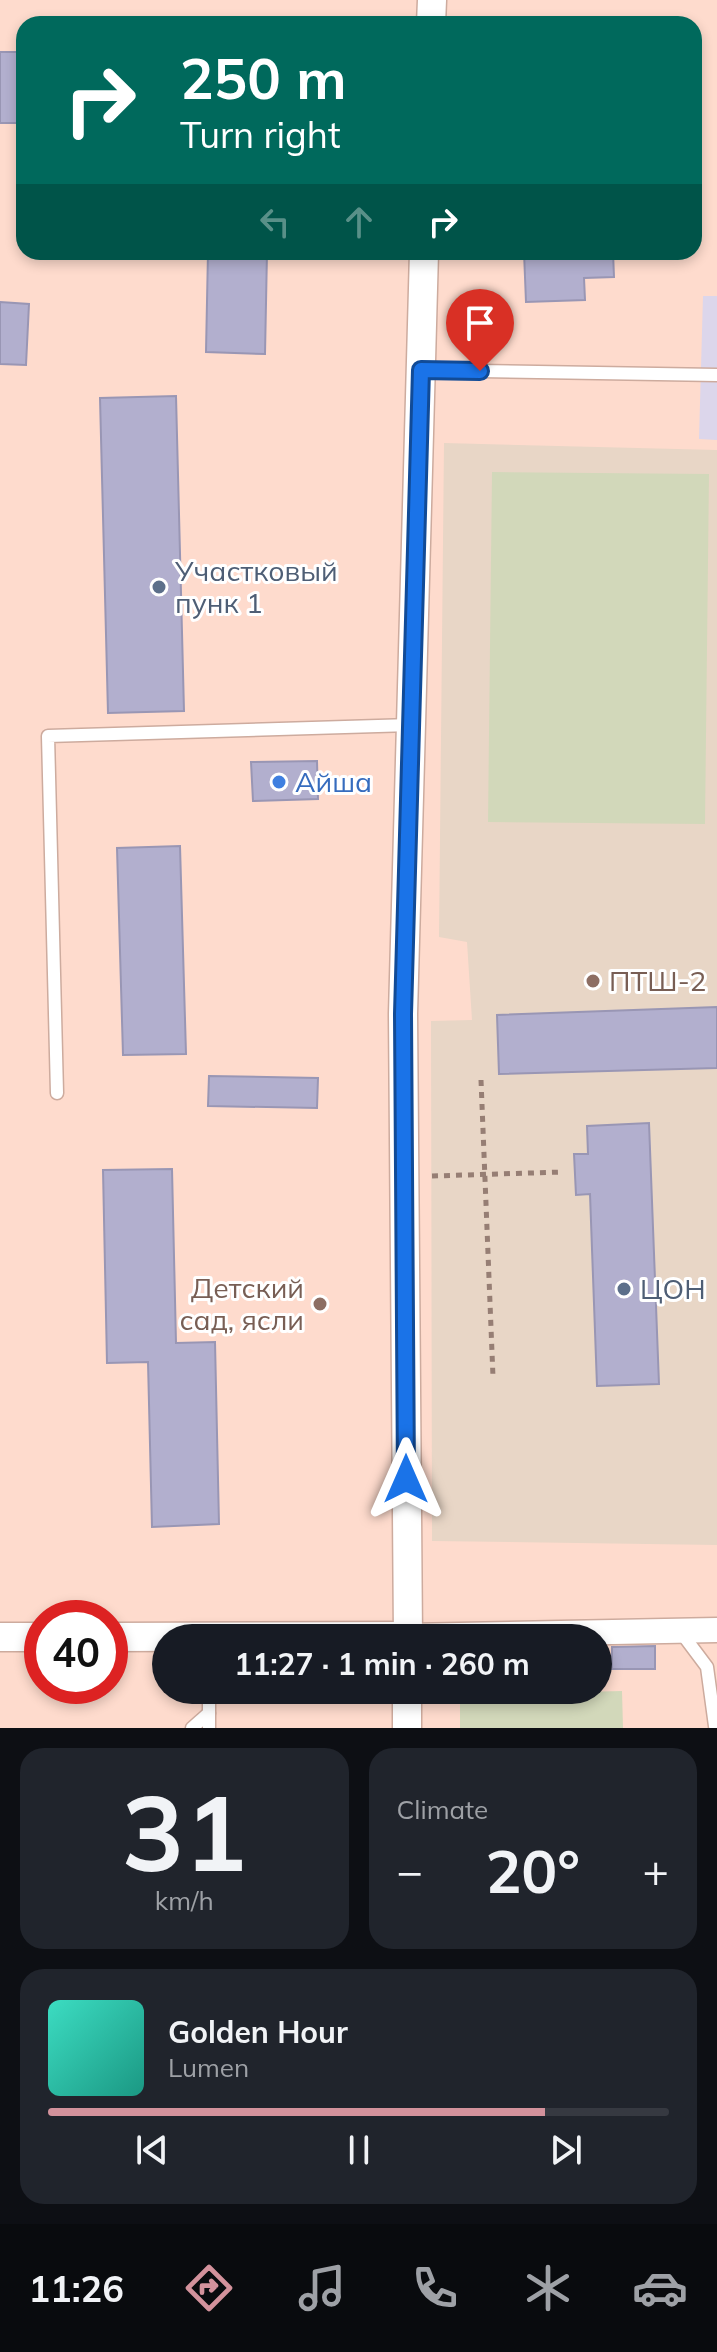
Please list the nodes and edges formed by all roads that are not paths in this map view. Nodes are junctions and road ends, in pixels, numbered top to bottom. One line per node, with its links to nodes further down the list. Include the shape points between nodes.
1 (424, 260): 2 (street)
2 (421, 370): 3 (lane); 4 (street)
3 (717, 375)
4 (411, 725): 5 (lane, via 48,736); 6 (street, via 403,1014)
5 (57, 1093)
6 (408, 1624)
7 (717, 1630): 8 (street)
8 (680, 1631): 9 (street); 17 (lane, via 707,1667)
9 (612, 1632)
10 (0, 1637): 11 (street)
11 (24, 1637)
12 (128, 1637): 13 (street)
13 (152, 1637)
14 (209, 1704): 16 (lane)
15 (407, 1704): 20 (street)
16 (209, 1713): 18 (lane); 19 (lane)
17 (715, 1726)
18 (192, 1728)
19 (209, 1728)
20 (407, 1728)

